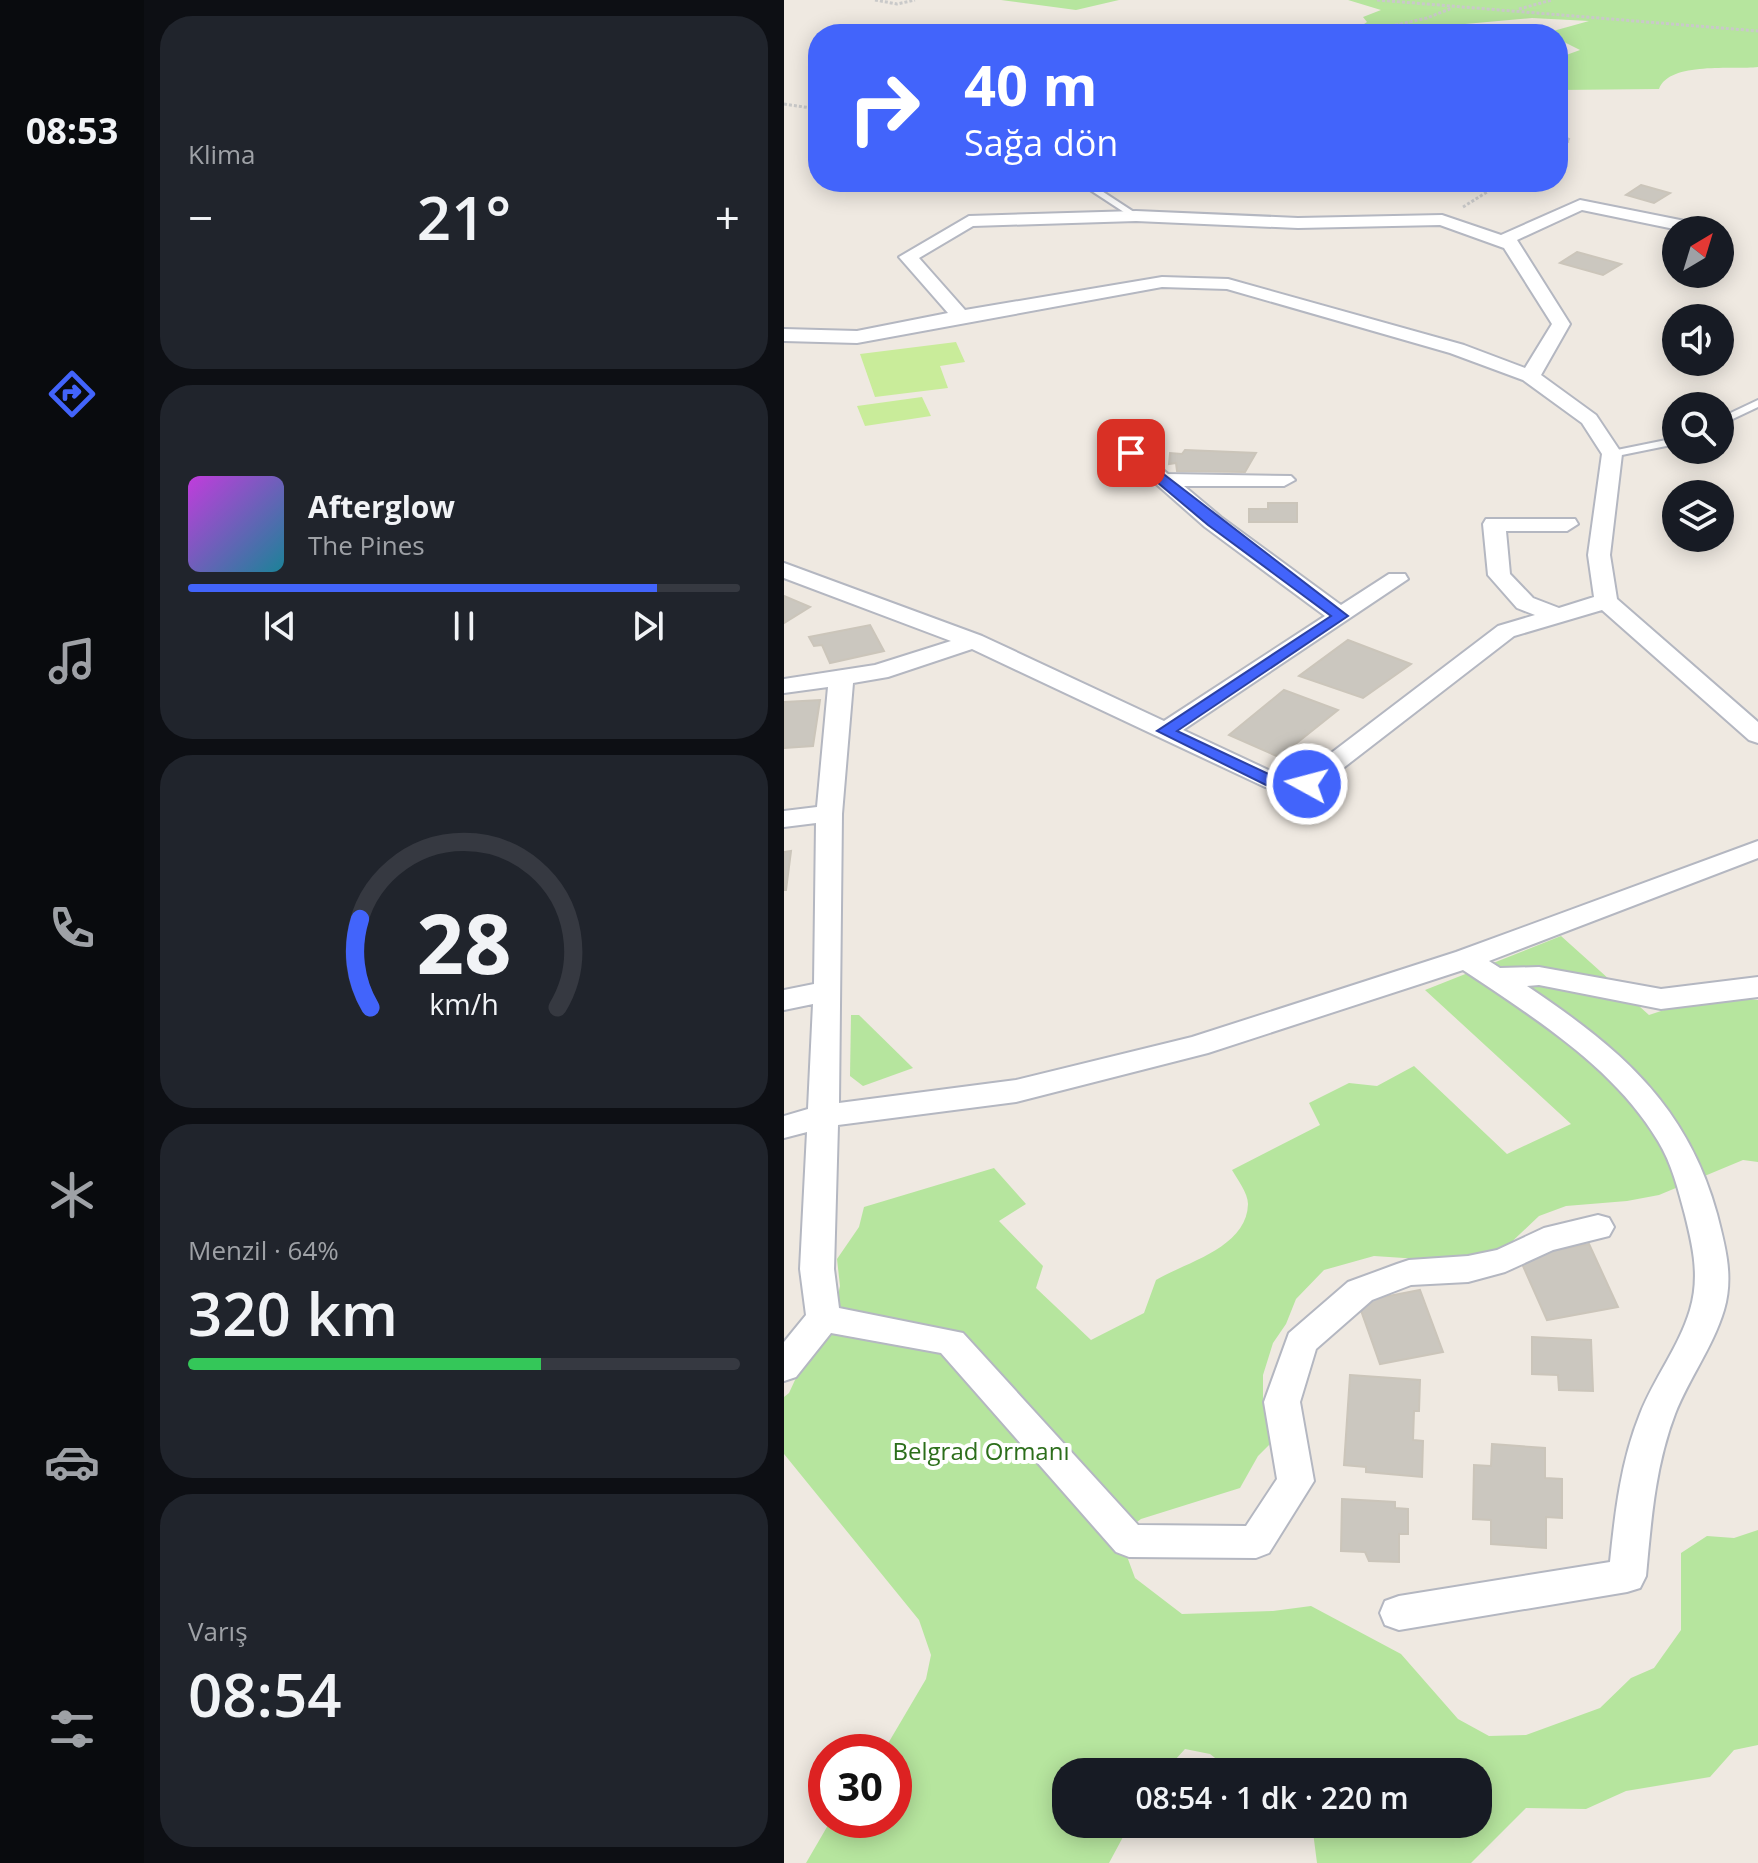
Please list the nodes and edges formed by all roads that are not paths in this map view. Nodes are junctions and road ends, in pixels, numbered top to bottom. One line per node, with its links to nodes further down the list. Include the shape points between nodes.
1 (1098, 192): 2 (lane)
2 (1136, 216): 4 (street, via 1298,223 1442,220); 5 (street, via 969,221 908,257)
3 (1662, 221): 4 (street, via 1580,205)
4 (1504, 240): 7 (street, via 1561,324)
5 (961, 316): 6 (street, via 857,337); 7 (street, via 1162,282 1228,284 1457,349)
6 (784, 335)
7 (1530, 376): 12 (street, via 1589,419)
8 (1758, 403): 9 (lane)
9 (1734, 415)
10 (1662, 444): 12 (lane)
11 (1131, 453): 13 (street)
12 (1612, 454): 18 (street, via 1599,555)
13 (1167, 480): 14 (street); 19 (street, via 1213,522)
14 (1284, 480)
15 (1567, 524): 20 (street, via 1494,524 1499,575 1525,603)
16 (786, 573): 21 (street)
17 (1397, 579): 19 (street)
18 (1606, 601): 20 (street); 25 (street)
19 (1341, 616): 24 (street)
20 (1560, 616): 24 (street, via 1506,631 1307,784 1274,782)
21 (974, 641): 22 (street); 24 (street)
22 (841, 679): 23 (street); 26 (street)
23 (784, 686)
24 (1165, 731)
25 (1758, 735)
26 (829, 814): 27 (street); 32 (street)
27 (784, 819)
28 (1758, 849): 29 (street)
29 (1466, 959): 30 (street); 34 (street, via 1197,1046 1016,1091)
30 (1495, 978): 31 (street, via 1539,976 1661,999); 39 (street, via 1587,1046 1659,1118 1688,1169 1710,1248 1711,1294 1645,1449 1627,1576)
31 (1758, 987)
32 (828, 991): 33 (street); 34 (street)
33 (784, 1000)
34 (824, 1116): 35 (street); 37 (street, via 817,1269)
35 (784, 1127)
36 (1598, 1227): 37 (street, via 1544,1240 1505,1260 1409,1273 1360,1291 1301,1342 1282,1402 1296,1481 1256,1542 1129,1541 951,1342)
37 (823, 1318): 38 (street)
38 (784, 1367)
39 (1399, 1613)

